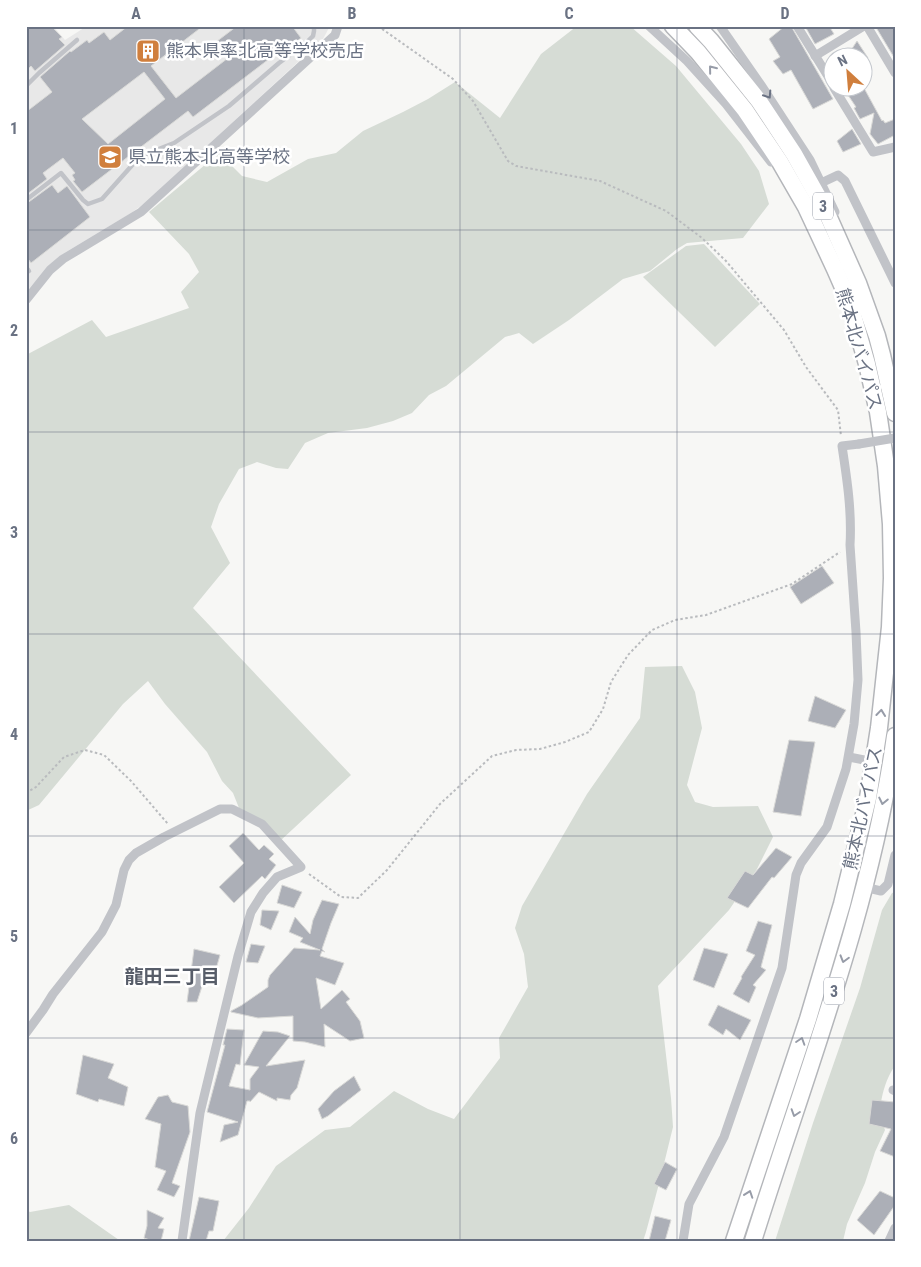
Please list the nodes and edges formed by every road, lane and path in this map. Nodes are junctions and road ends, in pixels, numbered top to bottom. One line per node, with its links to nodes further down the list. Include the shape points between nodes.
1 (314, 26): 11 (lane)
2 (338, 26): 12 (street, via 335,35)
3 (378, 26): 27 (path, via 453,80 473,102 508,161 516,166 600,181 666,211 702,238 726,260 784,330 838,410)
4 (649, 26): 21 (street, via 726,104 768,158)
5 (673, 26): 21 (highway, 熊本北バイパス / 3, one-way to 5, via 806,207 746,110)
6 (697, 26): 24 (highway, 熊本北バイパス / 3, via 758,101 794,154 826,211)
7 (720, 26): 19 (street, one-way to 19, via 810,160)
8 (797, 26): 13 (street)
9 (866, 26): 13 (street); 15 (street)
10 (78, 40): 16 (lane)
11 (307, 42): 12 (lane); 20 (lane, via 229,106 174,143 135,162 102,199 88,204 61,173)
12 (316, 53): 23 (street, via 149,206 63,259)
13 (815, 56): 14 (street)
14 (824, 71)
15 (895, 74)
16 (26, 86)
17 (841, 98): 18 (street, via 873,152)
18 (895, 148)
19 (821, 183): 22 (street, via 838,176 845,181); 24 (street, via 859,265)
20 (26, 200)
21 (835, 269): 31 (highway, 熊本北バイパス / 3, one-way to 21, via 890,627 891,524 878,412 849,301)
22 (895, 283)
23 (26, 300)
24 (877, 336): 25 (highway, 熊本北バイパス / 3)
25 (895, 413)
26 (895, 438): 27 (street, bridge)
27 (842, 446): 28 (street)
28 (850, 545): 30 (street, via 858,680); 35 (path, via 792,584 706,615 675,620 652,630 628,655 589,732 540,749 492,756 440,804 387,870 358,898 341,897)
29 (895, 736): 36 (highway, 熊本北バイパス / 3, one-way to 36)
30 (848, 757): 31 (street); 40 (street, via 827,827 796,875 782,968 724,1137 689,1204)
31 (874, 762): 41 (highway, 熊本北バイパス / 3, one-way to 31, via 811,1010 842,904)
32 (26, 793): 33 (path, via 36,787 64,757 86,750 104,755)
33 (175, 832): 35 (street, via 220,809 232,809 262,824); 37 (street, via 129,860 116,905 102,932)
34 (895, 855): 36 (street, via 888,884 881,891)
35 (301, 867): 39 (street, via 277,877 251,912 200,1113)
36 (864, 887): 42 (highway, 熊本北バイパス / 3, one-way to 42)
37 (26, 1033)
38 (895, 1228): 43 (street)
39 (182, 1241)
40 (683, 1241)
41 (734, 1241)
42 (753, 1241)
43 (889, 1241)

